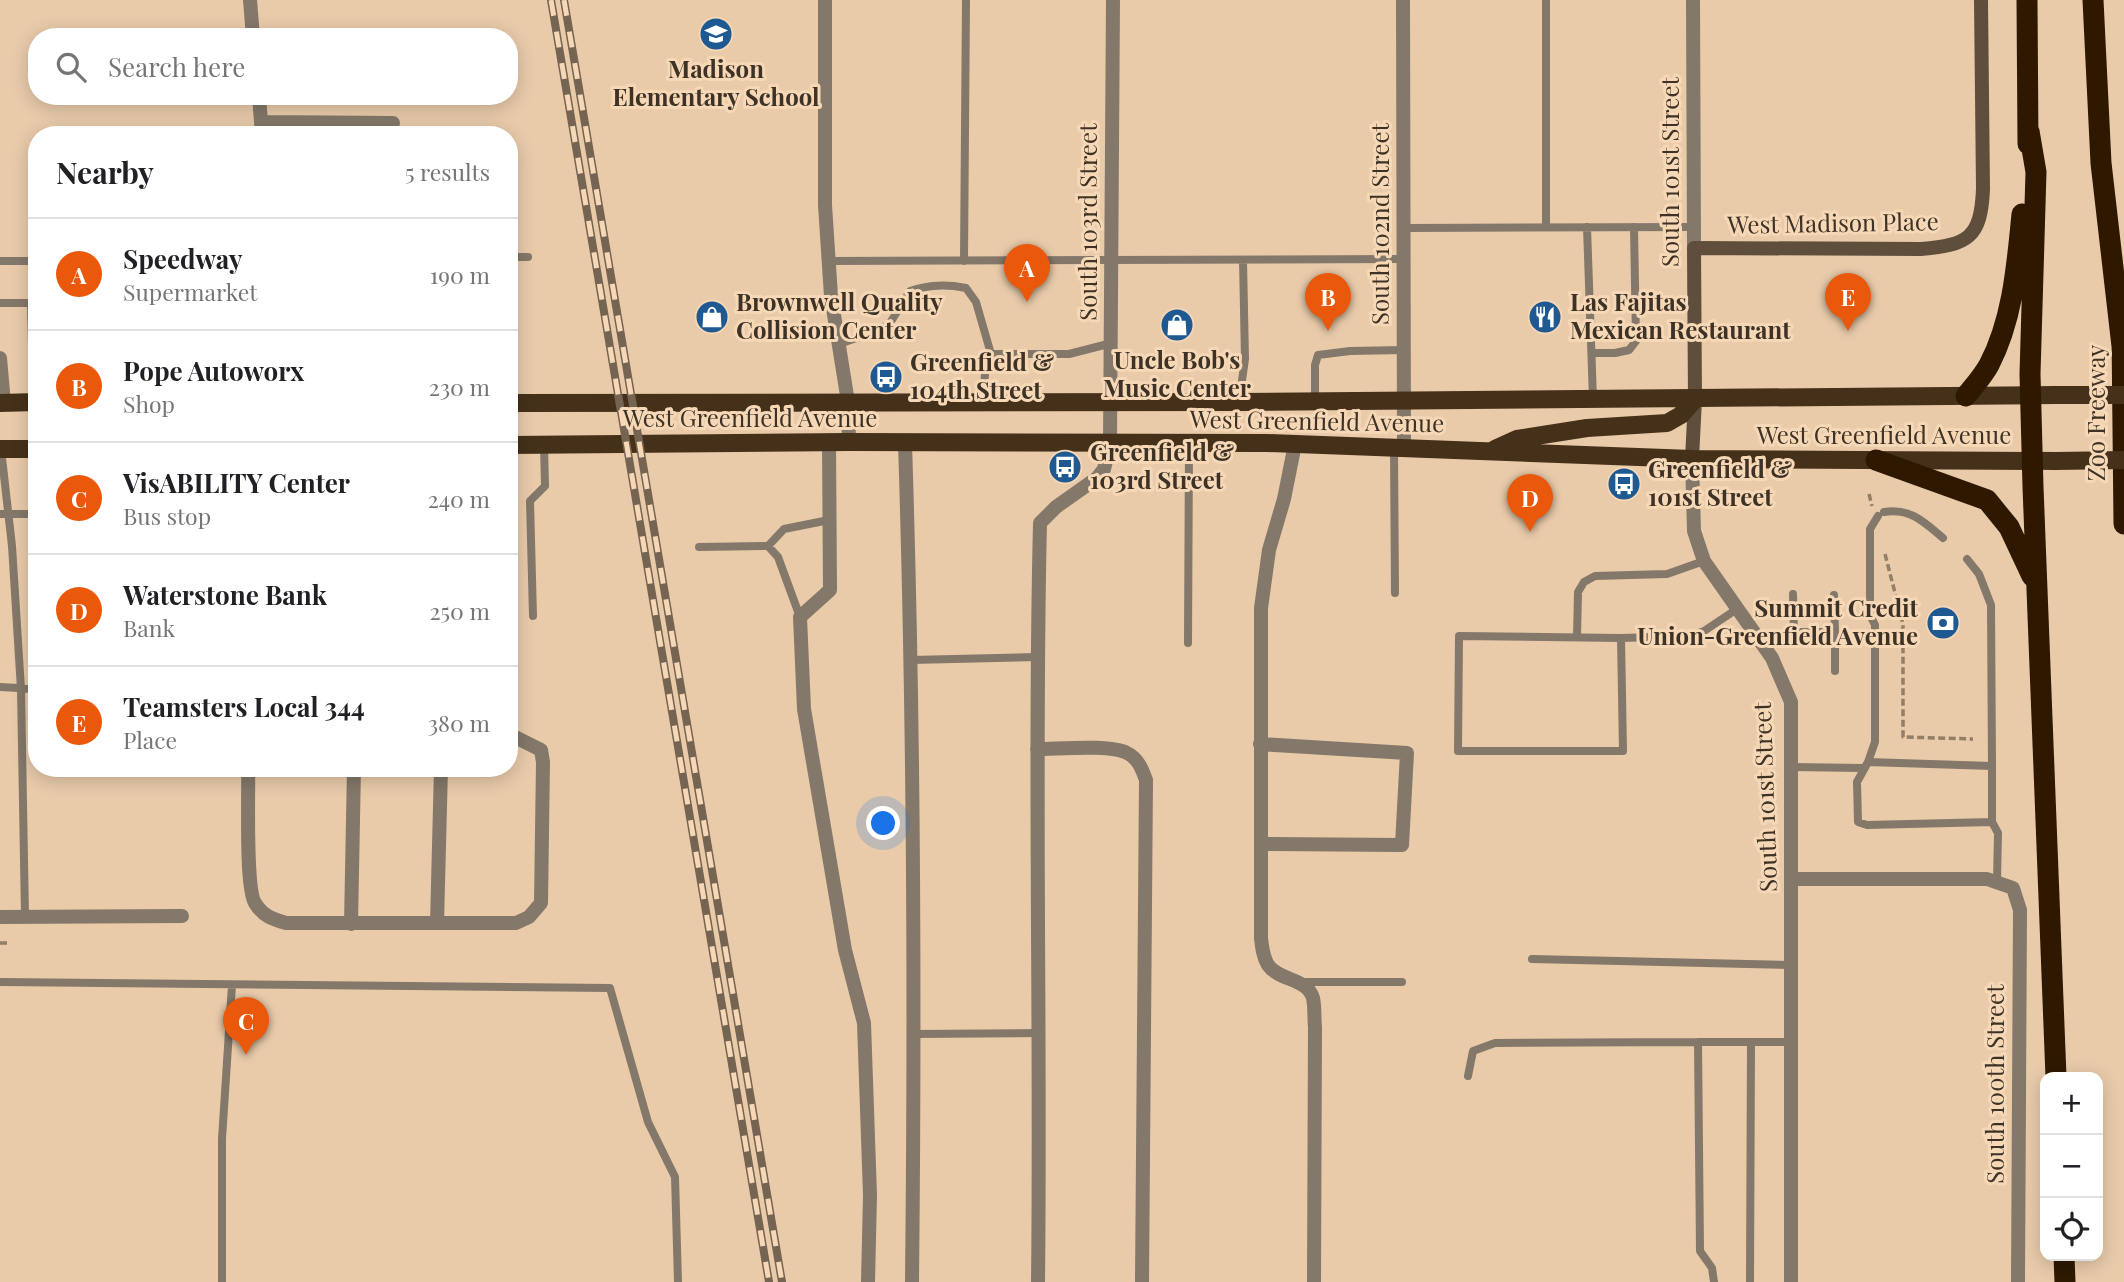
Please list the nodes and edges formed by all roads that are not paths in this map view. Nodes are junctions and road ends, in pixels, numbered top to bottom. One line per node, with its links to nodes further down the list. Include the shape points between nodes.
1 (250, 0): 11 (street)
2 (825, 0): 30 (street)
3 (966, 0): 31 (lane)
4 (1113, 0): 26 (street, South 103rd Street)
5 (1403, 0): 21 (street, South 102nd Street)
6 (1546, 0): 17 (lane)
7 (1693, 0): 20 (street, South 101st Street)
8 (1981, 0): 22 (street, West Madison Place, via 1982,207 1970,235 1950,245 1921,249)
9 (2027, 0): 16 (highway)
10 (2093, 0): 37 (highway, via 2101,163)
11 (252, 28)
12 (260, 105): 14 (street)
13 (393, 123): 15 (street)
14 (262, 126)
15 (328, 126)
16 (2029, 131): 42 (highway, via 2036,172); 44 (highway, via 2016,282 1990,364)
17 (1546, 227): 18 (lane); 21 (lane)
18 (1587, 227): 19 (lane); 39 (lane)
19 (1634, 227): 20 (lane); 39 (lane, via 1636,341 1629,350 1615,354)
20 (1693, 227): 22 (street, South 101st Street)
21 (1404, 228): 25 (street, South 102nd Street)
22 (1694, 248): 45 (street, South 101st Street)
23 (518, 257): 24 (lane)
24 (528, 257)
25 (1404, 258): 27 (lane); 38 (street, South 102nd Street)
26 (1112, 260): 27 (lane); 31 (lane); 35 (street, South 103rd Street)
27 (1243, 260): 53 (lane, via 1245,359)
28 (0, 261): 29 (lane)
29 (28, 261)
30 (829, 261): 31 (lane); 36 (street)
31 (964, 261)
32 (2124, 302): 37 (highway, Zoo Freeway)
33 (0, 303): 34 (lane)
34 (28, 303)
35 (1112, 343): 40 (lane, via 1069,354); 47 (street, South 103rd Street)
36 (839, 344): 40 (lane, via 890,323 910,290 951,285 966,288 976,302); 51 (street)
37 (2122, 346): 75 (highway, Zoo Freeway)
38 (1403, 350): 48 (lane, via 1318,355); 49 (street, South 102nd Street)
39 (1592, 352): 46 (lane)
40 (991, 354): 52 (lane, via 986,359)
41 (0, 358): 54 (street)
42 (2030, 395): 43 (main road, West Greenfield Avenue, bridge); 44 (main road, West Greenfield Avenue); 71 (highway)
43 (2124, 395)
44 (1966, 396): 45 (main road, West Greenfield Avenue)
45 (1695, 398): 46 (main road, West Greenfield Avenue); 67 (main road, via 1667,424 1587,428 1517,439); 68 (street, South 101st Street)
46 (1593, 400): 49 (main road, West Greenfield Avenue)
47 (1111, 401): 52 (main road, West Greenfield Avenue); 53 (main road, West Greenfield Avenue); 61 (street, South 103rd Street)
48 (1315, 401): 49 (main road, West Greenfield Avenue); 53 (main road, West Greenfield Avenue)
49 (1403, 401): 64 (street, South 102nd Street)
50 (28, 402): 54 (main road)
51 (848, 402): 52 (main road, West Greenfield Avenue); 55 (main road, West Greenfield Avenue); 57 (street)
52 (983, 402)
53 (1239, 402)
54 (2, 403)
55 (518, 403)
56 (829, 442): 57 (main road, West Greenfield Avenue); 60 (main road, West Greenfield Avenue); 74 (street)
57 (849, 442): 58 (main road, West Greenfield Avenue)
58 (905, 443): 61 (main road, West Greenfield Avenue); 95 (street)
59 (1189, 443): 61 (main road, West Greenfield Avenue); 62 (main road, West Greenfield Avenue); 92 (lane)
60 (544, 444): 63 (main road, West Greenfield Avenue); 86 (lane, via 545,486 530,500)
61 (1110, 444): 94 (street, South 103rd Street, via 1097,478 1040,523)
62 (1296, 444): 64 (main road, West Greenfield Avenue); 101 (street, via 1269,550 1261,608)
63 (518, 445)
64 (1399, 447): 67 (main road, West Greenfield Avenue); 82 (lane)
65 (1, 449): 66 (main road); 72 (lane)
66 (28, 449)
67 (1491, 450): 68 (main road, West Greenfield Avenue)
68 (1692, 459): 69 (main road, West Greenfield Avenue); 80 (street, South 101st Street, via 1694,531)
69 (1876, 460): 71 (main road, West Greenfield Avenue); 81 (highway, via 1987,500 2009,527)
70 (2124, 460): 71 (main road, West Greenfield Avenue, bridge)
71 (2032, 461): 81 (highway)
72 (4, 514): 73 (lane); 98 (lane)
73 (28, 514)
74 (829, 520): 77 (lane, via 784,529); 87 (street, via 830,590)
75 (2124, 524)
76 (1943, 538): 103 (lane, via 1912,513 1901,510 1879,515 1870,529 1875,742)
77 (768, 546): 78 (lane); 87 (lane, via 778,557)
78 (699, 547)
79 (1967, 559): 104 (lane, via 1979,574 1990,605)
80 (1704, 561): 85 (street, South 101st Street); 90 (lane, via 1667,574 1595,576 1584,582 1578,592)
81 (2036, 584): 129 (highway)
82 (1395, 593)
83 (1793, 594): 88 (lane)
84 (1834, 595): 89 (lane)
85 (1737, 609): 91 (lane, via 1690,636); 93 (street, South 101st Street)
86 (533, 616)
87 (800, 617): 134 (street, via 804,709 845,950 864,1023)
88 (1794, 632): 89 (lane); 93 (lane)
89 (1835, 632): 96 (lane)
90 (1577, 637): 91 (lane); 91 (lane, via 1459,636 1458,751 1623,751)
91 (1621, 638)
92 (1188, 643)
93 (1764, 647): 105 (street, South 101st Street, via 1791,702)
94 (1037, 657): 95 (lane); 102 (street)
95 (911, 660): 125 (street)
96 (1835, 671)
97 (0, 687): 98 (lane)
98 (20, 689): 99 (lane); 113 (lane)
99 (28, 689)
100 (518, 738): 116 (street, via 541,750 543,762 541,903 516,923)
101 (1260, 744): 110 (street); 110 (street, via 1407,753 1402,845)
102 (1037, 749): 124 (street); 137 (street, via 1114,748 1140,764 1146,780)
103 (1866, 765): 104 (lane); 105 (lane); 109 (lane, via 1857,782 1857,822)
104 (1992, 766): 109 (lane)
105 (1791, 767): 111 (street, South 101st Street)
106 (248, 777): 117 (street, via 253,901 266,917 286,923)
107 (354, 777): 117 (street)
108 (441, 777): 116 (street)
109 (1992, 822): 112 (lane, via 1998,833)
110 (1261, 844): 121 (street, via 1263,954 1269,967)
111 (1792, 879): 112 (street); 119 (street, South 101st Street)
112 (1997, 882): 142 (street, South 100th Street, via 2013,888 2020,910)
113 (24, 916): 114 (street); 115 (street)
114 (182, 916)
115 (0, 917)
116 (437, 923): 117 (street)
117 (351, 924)
118 (1532, 959): 119 (lane)
119 (1792, 965): 128 (street, South 101st Street)
120 (0, 982): 123 (lane)
121 (1299, 982): 122 (lane); 138 (street, via 1312,996 1315,1027)
122 (1402, 982)
123 (232, 985): 132 (lane, via 222,1139); 133 (lane, via 610,988 648,1122 676,1177)
124 (1040, 1033): 125 (lane); 136 (street)
125 (914, 1034): 135 (street)
126 (1698, 1042): 127 (lane); 130 (lane, via 1495,1043 1473,1051); 139 (lane, via 1700,1251 1712,1268)
127 (1751, 1042): 128 (lane); 140 (lane)
128 (1792, 1042): 141 (street, South 101st Street)
129 (2056, 1072)
130 (1468, 1076)
131 (2064, 1261): 143 (highway)
132 (222, 1282)
133 (678, 1282)
134 (868, 1282)
135 (912, 1282)
136 (1038, 1282)
137 (1142, 1282)
138 (1314, 1282)
139 (1714, 1282)
140 (1750, 1282)
141 (1791, 1282)
142 (2018, 1282)
143 (2065, 1282)

